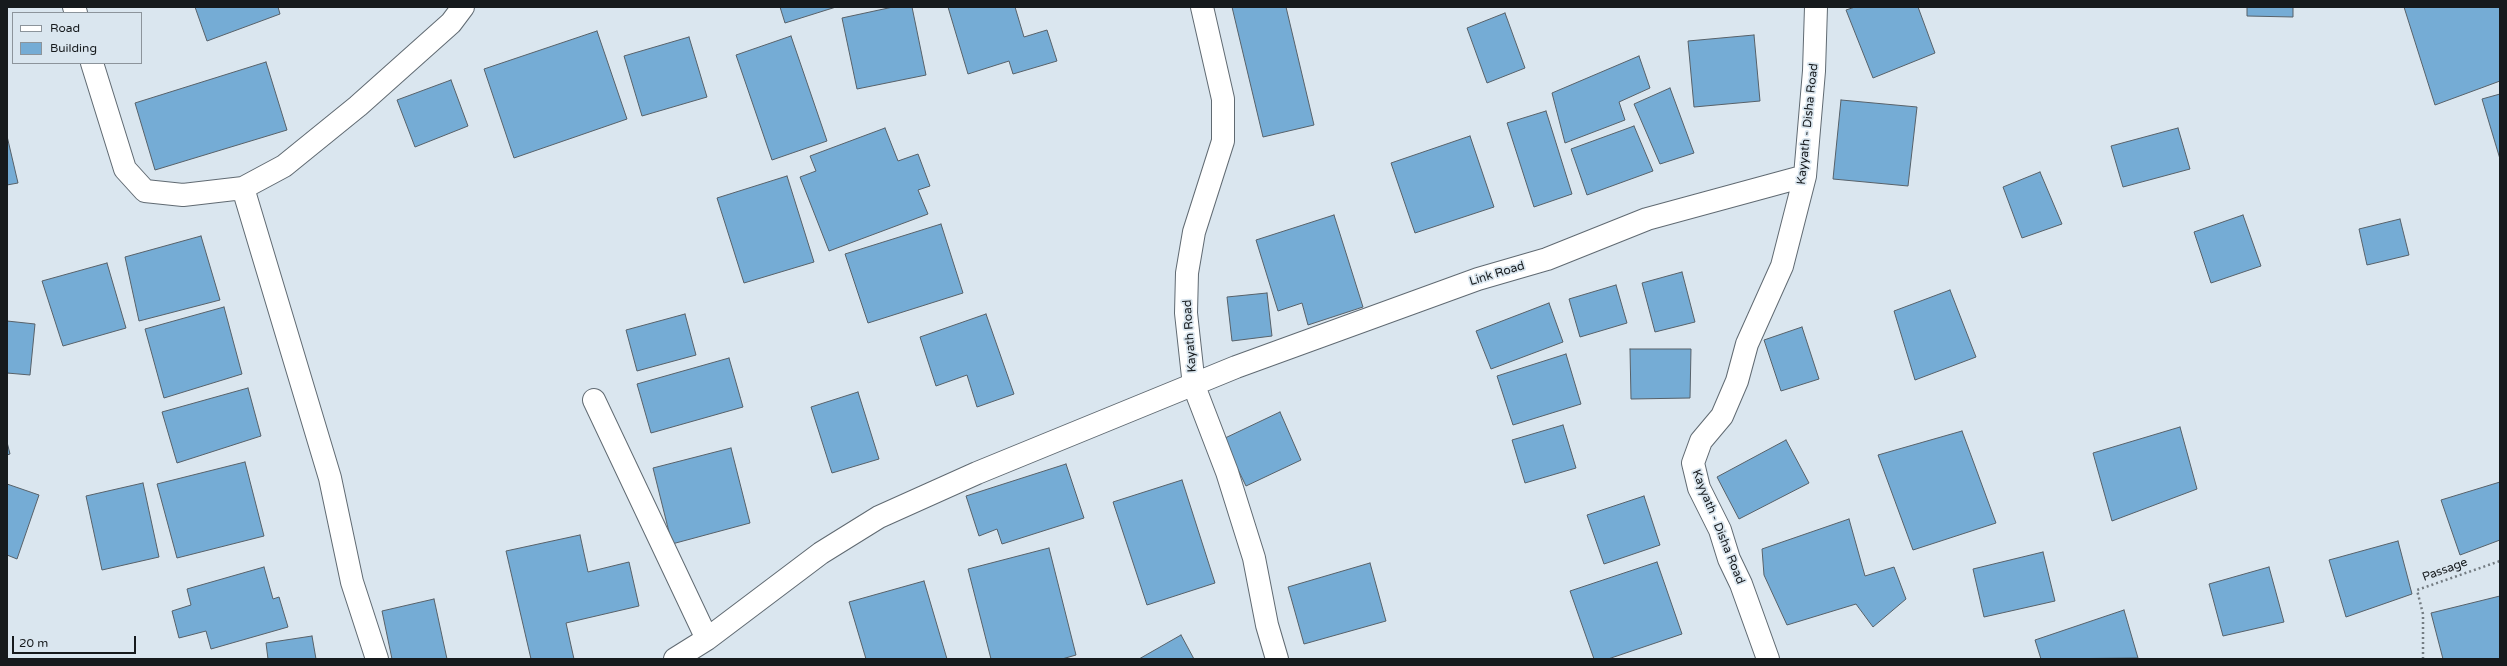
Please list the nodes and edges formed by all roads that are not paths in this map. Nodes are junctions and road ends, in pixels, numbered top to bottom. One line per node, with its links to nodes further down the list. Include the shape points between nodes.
1 (463, 7): 6 (street, via 451,23 358,106 284,166)
2 (1202, 7): 7 (street, Kayath Road, via 1223,100 1223,141 1194,232 1187,273 1186,313)
3 (1816, 7): 5 (street, Kayyath - Disha Road, via 1814,71)
4 (92, 64): 6 (street, via 125,169 145,191 183,195)
5 (1804, 176): 7 (street, Link Road, via 1647,219 1547,259 1478,279 1236,367); 13 (street, Kayyath - Disha Road, via 1782,266 1747,344 1737,381 1722,416 1701,441 1692,463)
6 (243, 188): 10 (street, via 330,478 352,582)
7 (1194, 386): 9 (street, Link Road, via 977,472 879,517 821,553); 12 (street, Kayath Road, via 1227,472 1254,558 1267,625)
8 (594, 400): 9 (street)
9 (707, 639): 11 (street, Link Road)
10 (377, 659)
11 (675, 659)
12 (1277, 659)
13 (1768, 659)

